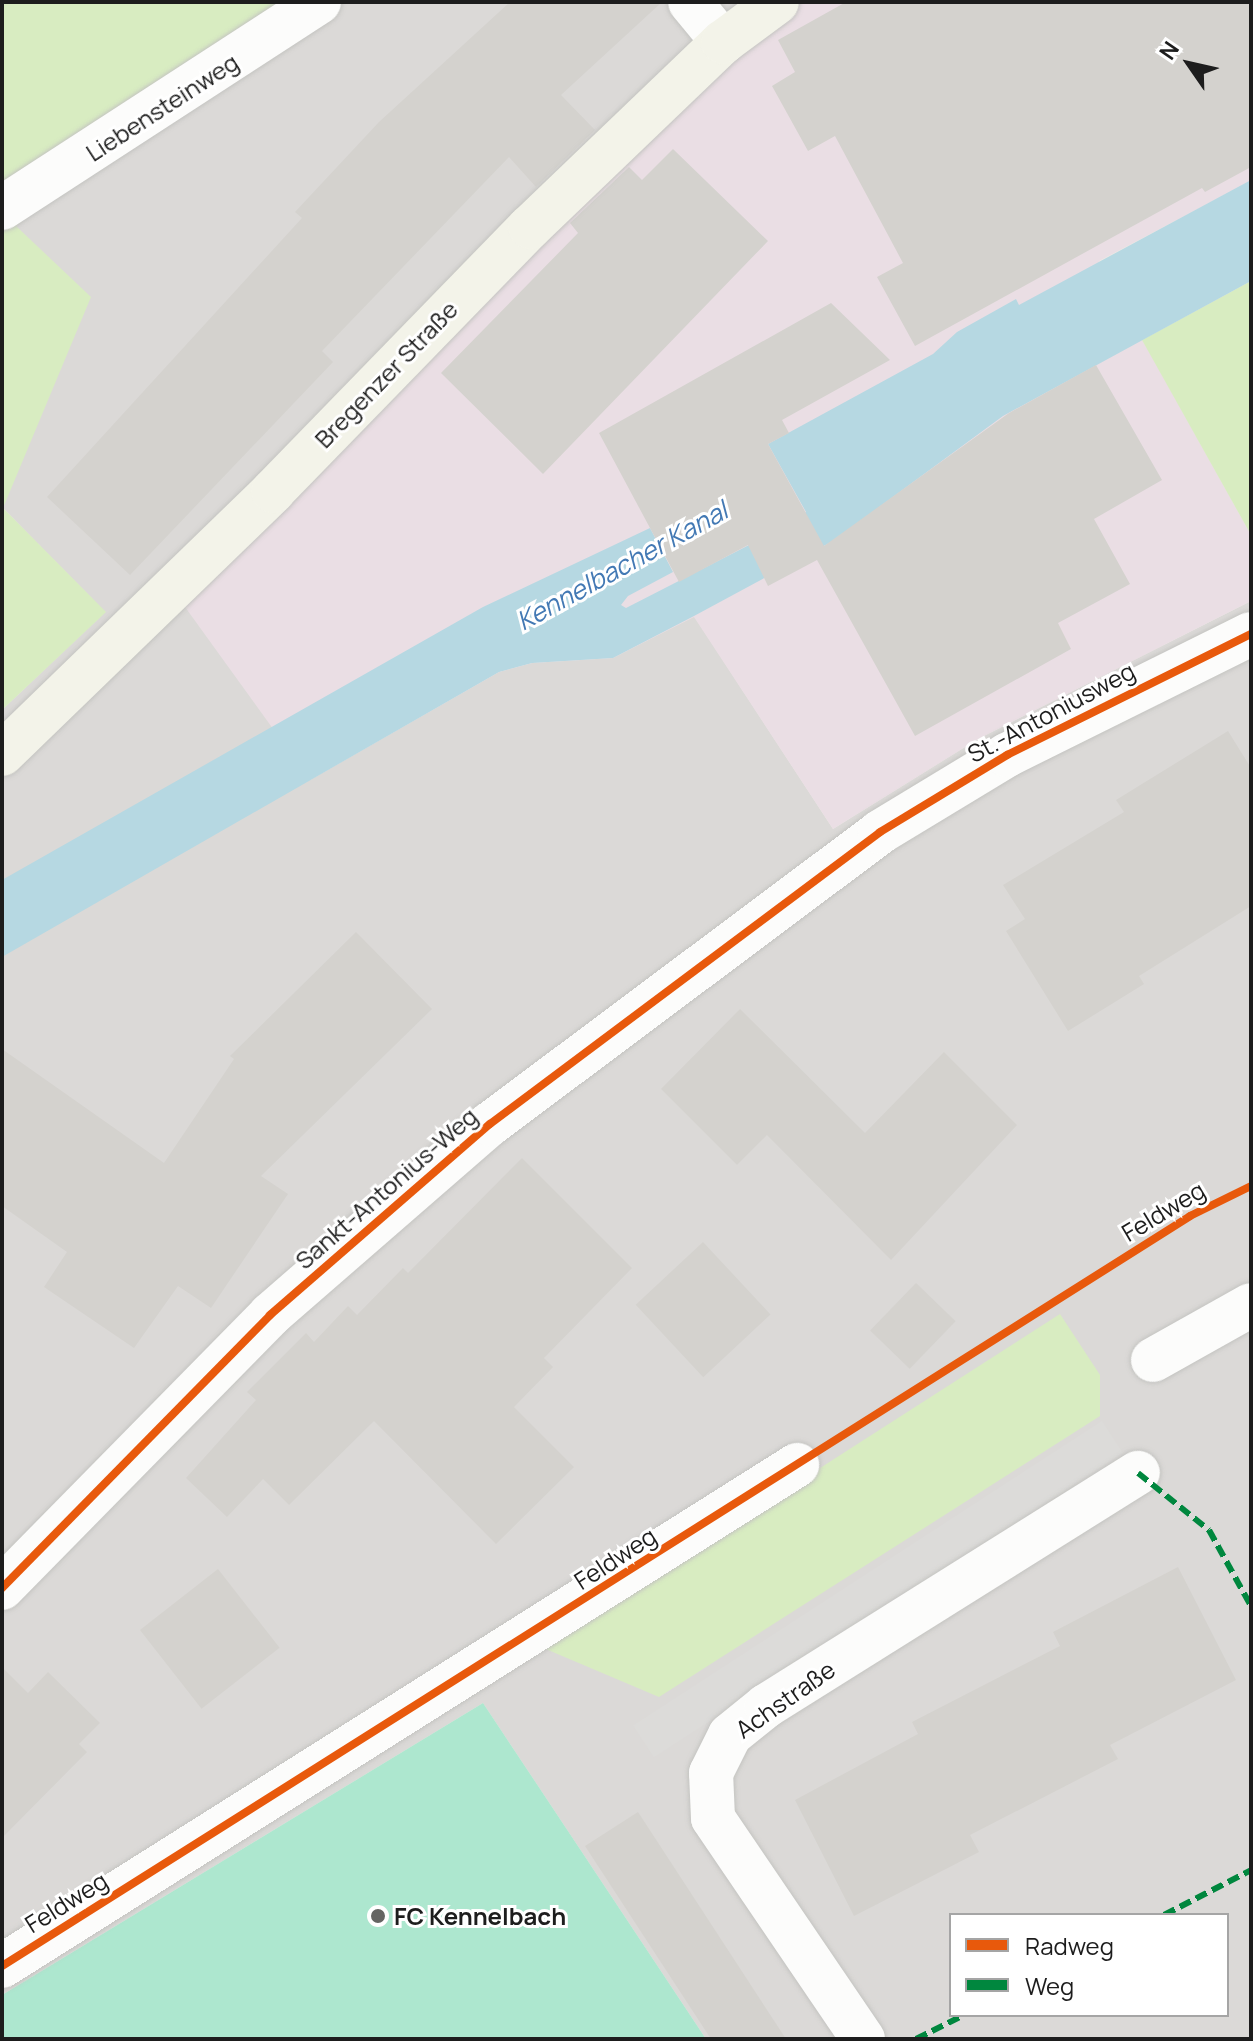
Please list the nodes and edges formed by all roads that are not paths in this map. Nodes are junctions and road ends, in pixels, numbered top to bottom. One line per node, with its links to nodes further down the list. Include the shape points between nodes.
1 (319, 2): 5 (street, Liebensteinweg)
2 (690, 2): 4 (street)
3 (777, 2): 4 (main road, Bregenzer Straße)
4 (723, 42): 7 (main road, Bregenzer Straße)
5 (2, 208)
6 (1251, 634): 8 (street, St.-Antoniusweg, via 1007,755)
7 (2, 754)
8 (835, 862): 13 (street, Sankt-Antonius-Weg, via 490,1124 270,1315)
9 (1251, 1305): 10 (street)
10 (1153, 1360)
11 (797, 1465): 14 (street, Feldweg)
12 (1138, 1473): 15 (street, Achstraße, via 766,1706 730,1735 711,1773 713,1818)
13 (2, 1588)
14 (2, 1966)
15 (863, 2039)

